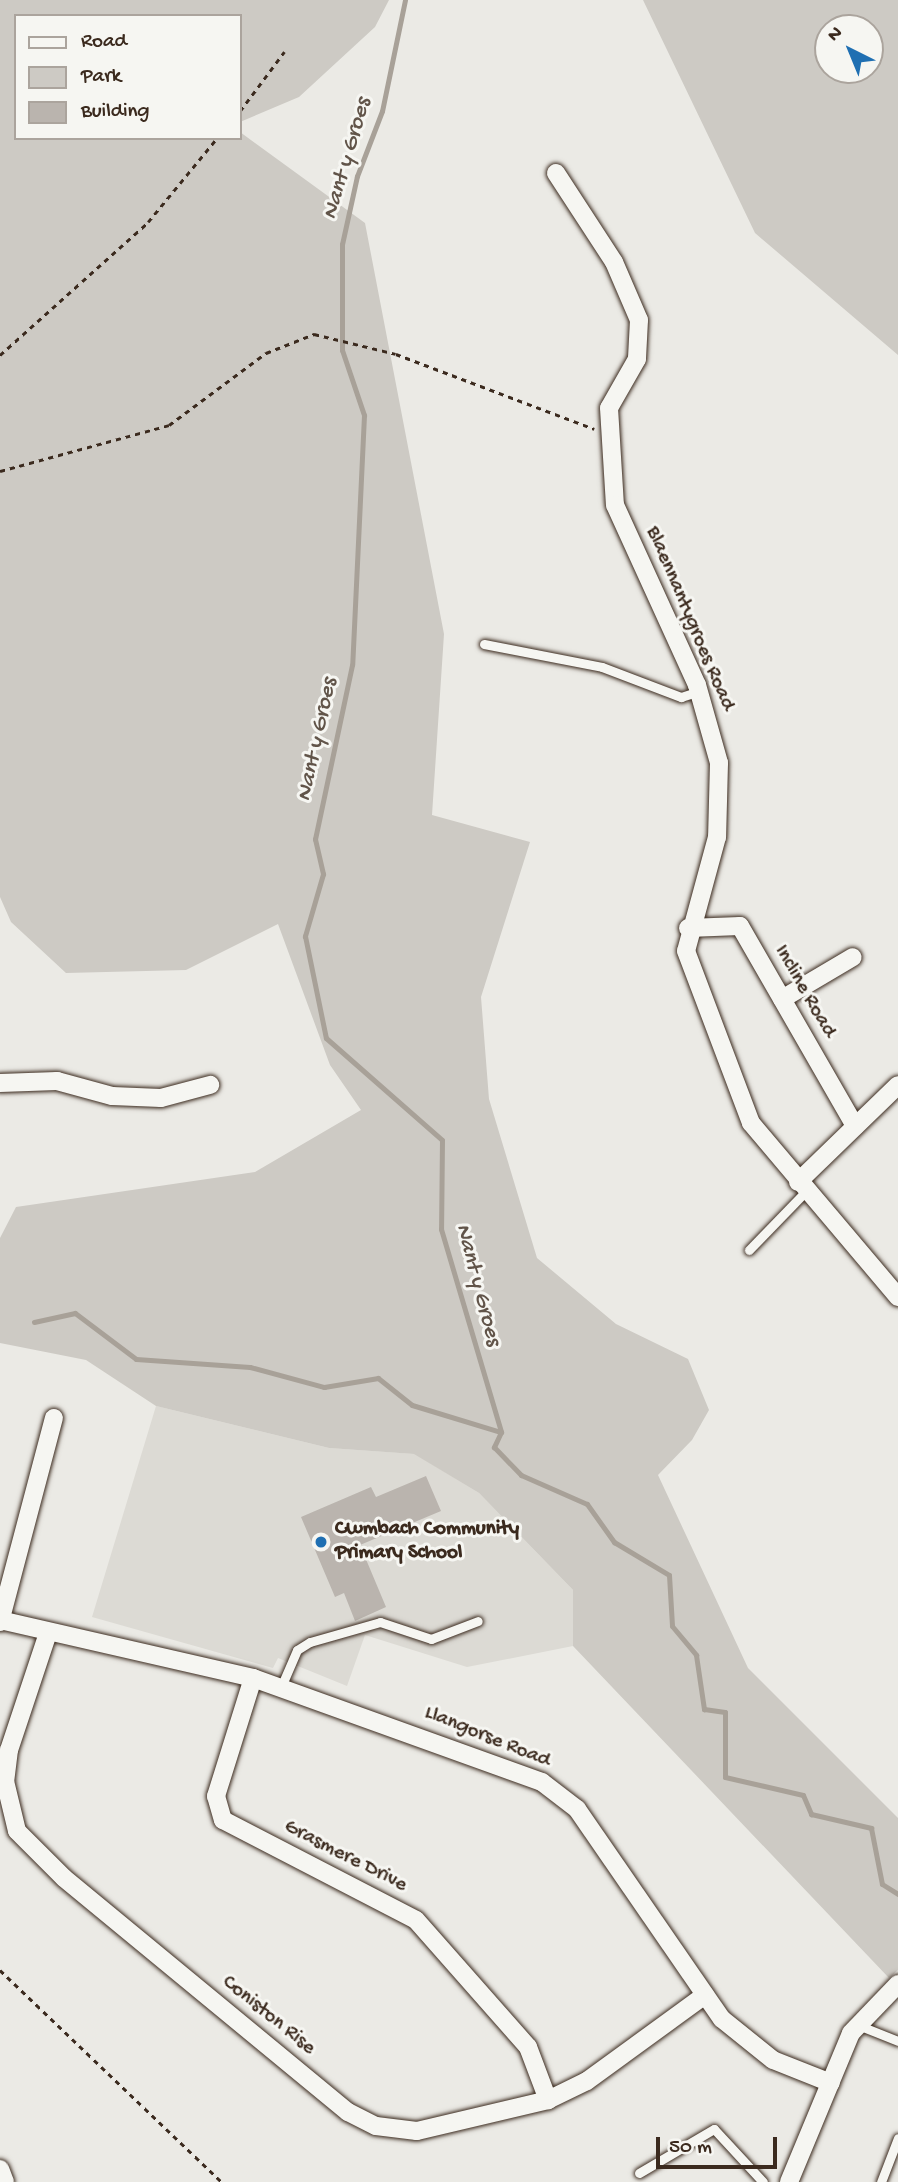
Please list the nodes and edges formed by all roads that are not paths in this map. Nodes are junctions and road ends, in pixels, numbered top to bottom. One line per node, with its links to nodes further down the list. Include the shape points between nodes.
1 (556, 173): 3 (street, Blaennantygroes Road, via 602,241 639,320 637,359 615,390 608,433 615,505)
2 (484, 644): 3 (lane, via 602,667 681,697)
3 (699, 691): 4 (street, Blaennantygroes Road, via 719,763 721,799 717,837)
4 (688, 929): 6 (street, Incline Road, via 740,926); 11 (street, Blaennantygroes Road, via 687,951 736,1096)
5 (853, 957): 6 (street)
6 (782, 999): 10 (street, Incline Road)
7 (0, 1083): 9 (street, via 57,1081 112,1096 161,1098)
8 (898, 1084): 10 (street)
9 (209, 1085)
10 (855, 1126): 11 (street)
11 (802, 1186): 12 (lane); 13 (street, Blaennantygroes Road, via 877,1265)
12 (750, 1250)
13 (898, 1297)
14 (54, 1418): 15 (street)
15 (1, 1621): 17 (street, Llangorse Road)
16 (478, 1621): 19 (lane, via 431,1639 380,1622 310,1642 297,1650)
17 (48, 1633): 18 (street, Llangorse Road); 25 (street, Coniston Rise, via 5,1781 17,1831 34,1851 348,2112 376,2126 416,2132)
18 (253, 1678): 19 (street, Llangorse Road); 25 (street, Grasmere Drive, via 216,1796 223,1820 416,1920 528,2047)
19 (281, 1686): 21 (street, Llangorse Road, via 511,1768 563,1795)
20 (898, 1984): 22 (street)
21 (705, 1995): 24 (street, Llangorse Road, via 753,2048); 25 (street, Coniston Rise, via 587,2081)
22 (858, 2025): 23 (lane); 24 (street)
23 (898, 2042)
24 (831, 2083): 31 (street)
25 (548, 2100)
26 (898, 2138): 32 (lane)
27 (0, 2169): 29 (street)
28 (639, 2174): 30 (lane, via 713,2129)
29 (5, 2182)
30 (763, 2182)
31 (789, 2182)
32 (881, 2182)

